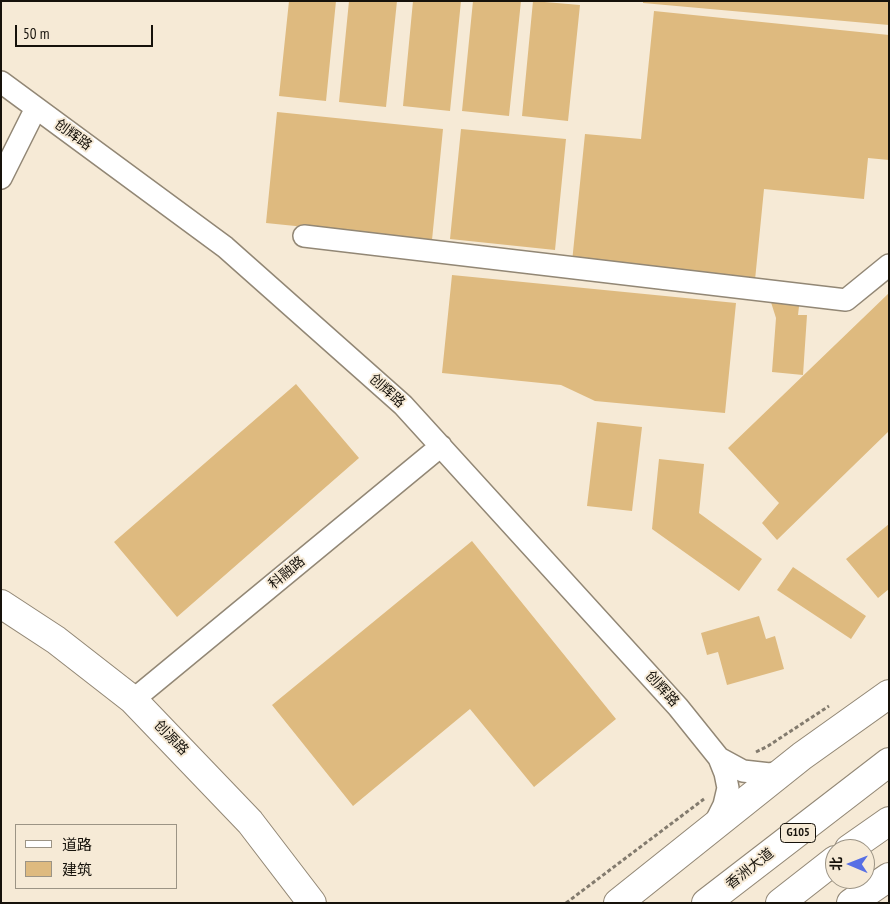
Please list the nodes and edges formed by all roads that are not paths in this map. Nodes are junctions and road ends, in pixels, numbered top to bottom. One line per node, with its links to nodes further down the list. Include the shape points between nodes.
1 (1, 82): 2 (street, 创辉路)
2 (36, 108): 3 (street); 6 (street, 创辉路, via 224,247 403,405)
3 (1, 178)
4 (304, 236): 5 (street, via 846,300)
5 (889, 264)
6 (441, 446): 9 (street, 科融路); 10 (street, 创辉路, via 678,707)
7 (1, 604): 9 (main road, 创源路, via 56,640)
8 (889, 694): 12 (main road)
9 (134, 700): 21 (main road, 创源路, via 250,822)
10 (719, 758): 12 (street, via 744,771 770,774); 14 (street, via 728,788)
11 (889, 762): 23 (main road, 香洲大道 / G105)
12 (784, 771): 14 (main road)
13 (889, 821): 16 (main road)
14 (713, 827): 22 (main road)
15 (889, 830): 17 (main road)
16 (863, 839)
17 (875, 840)
18 (825, 868): 24 (main road)
19 (825, 875): 25 (main road)
20 (889, 877): 26 (main road)
21 (312, 903)
22 (618, 903)
23 (706, 903)
24 (780, 903)
25 (788, 903)
26 (851, 903)

